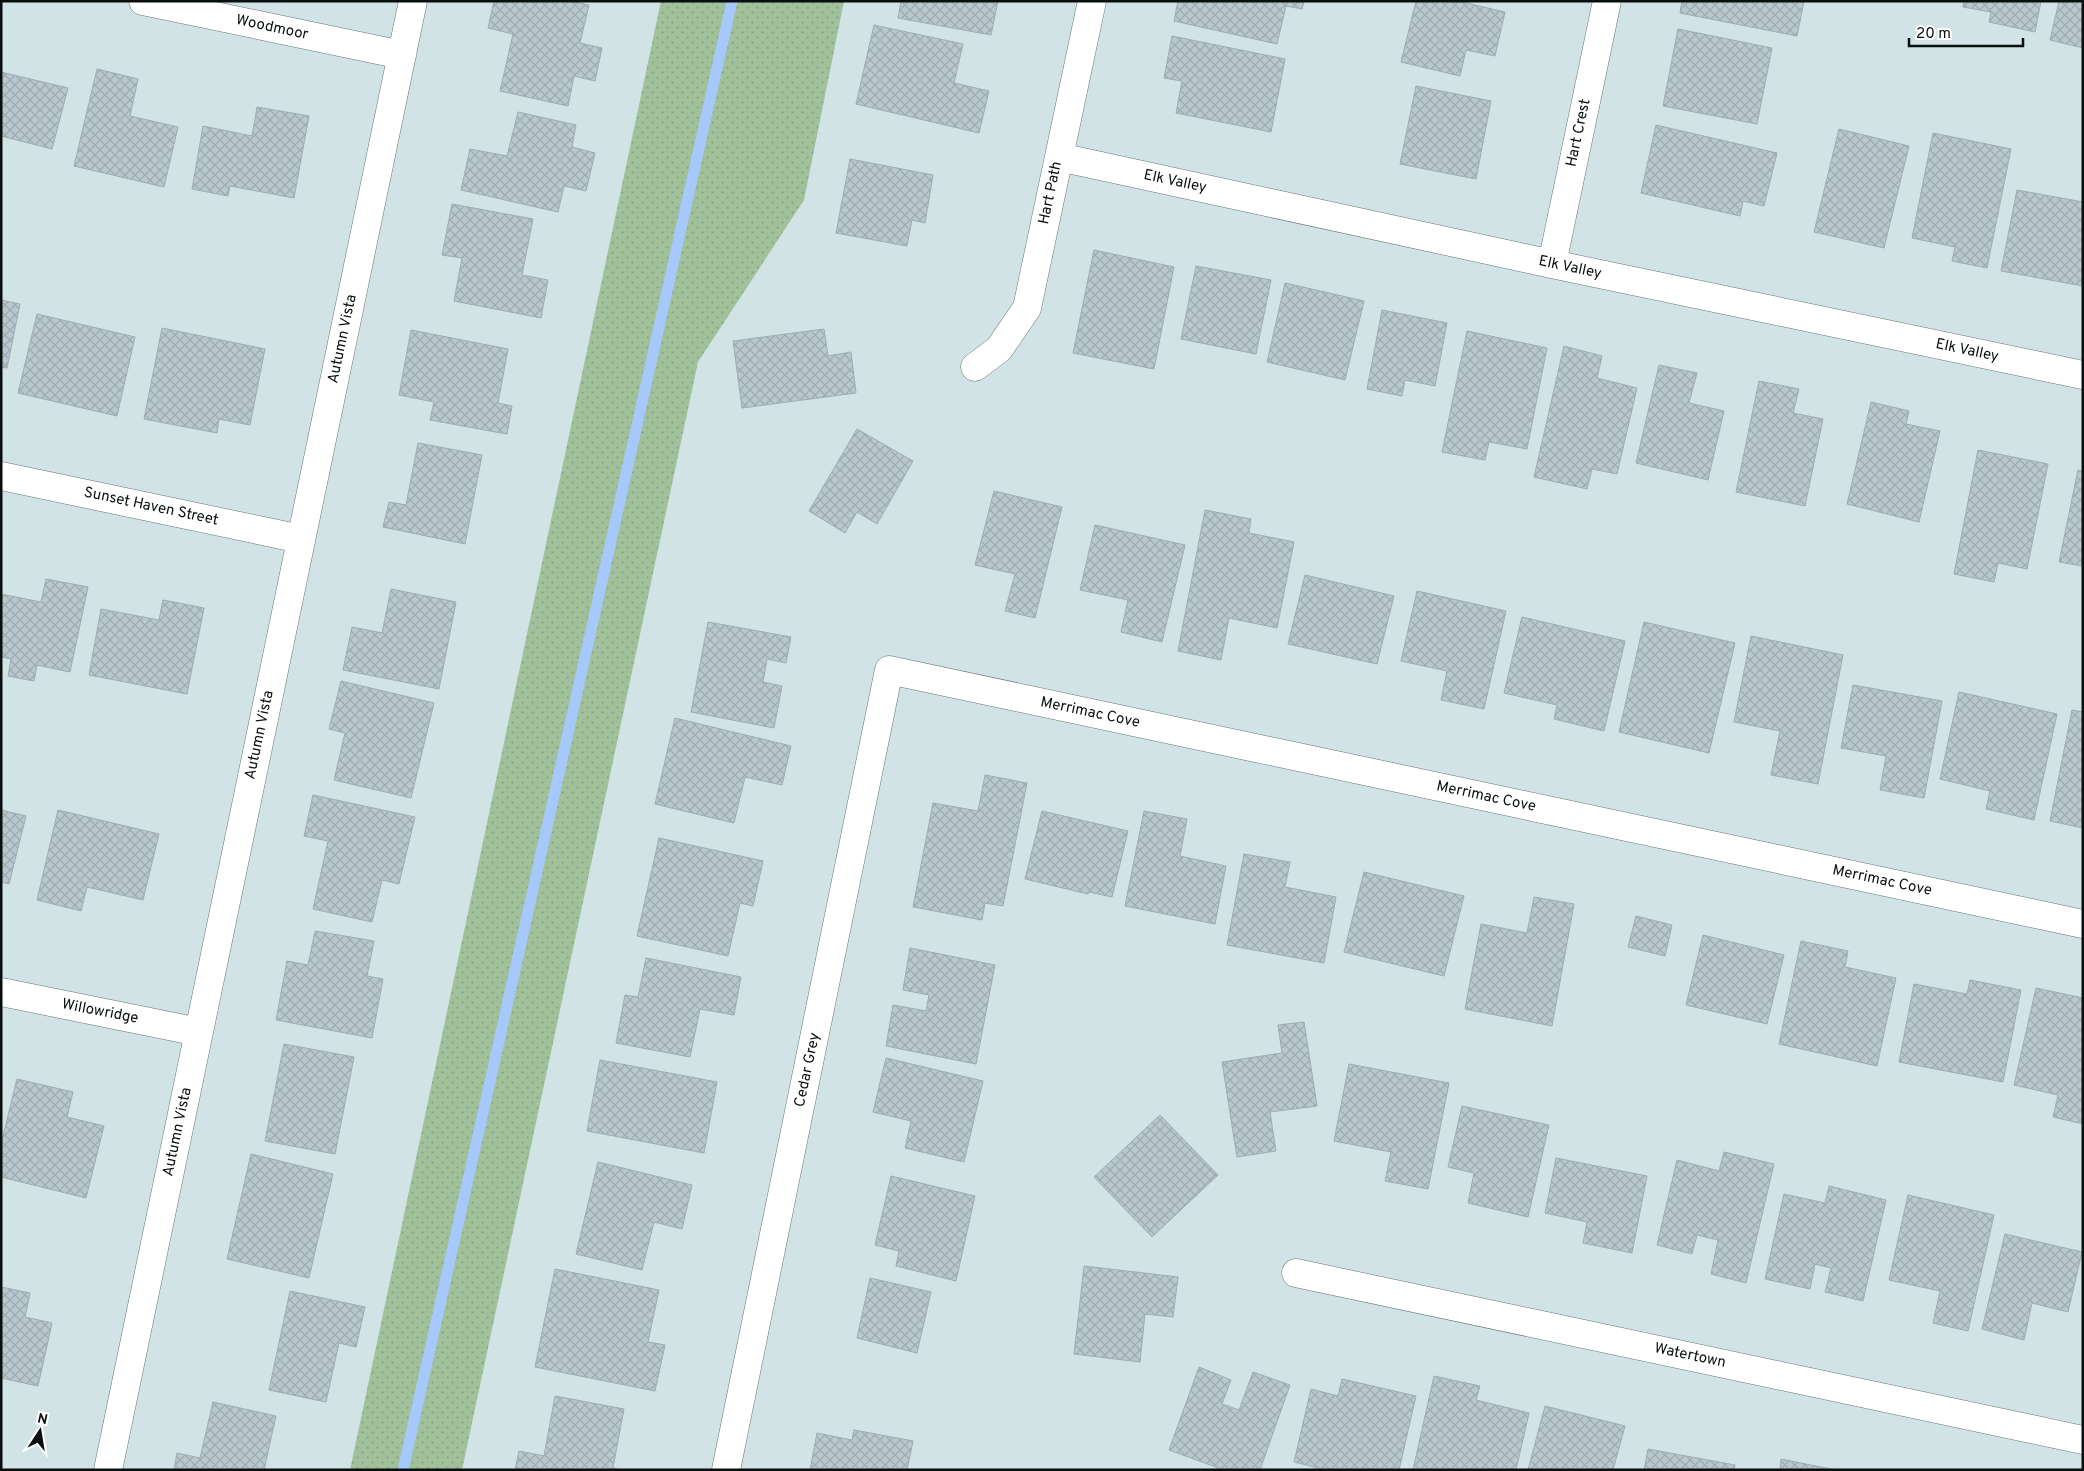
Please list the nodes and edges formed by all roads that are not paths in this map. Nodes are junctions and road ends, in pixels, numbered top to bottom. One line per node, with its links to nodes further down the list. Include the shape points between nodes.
1 (143, 1): 5 (street, Woodmoor)
2 (413, 1): 5 (street, Autumn Vista)
3 (1092, 1): 6 (street, Hart Path)
4 (1607, 1): 7 (street, Hart Crest)
5 (402, 55): 11 (street, Autumn Vista)
6 (1059, 157): 7 (street, Elk Valley); 8 (street, Hart Path, via 1027,308 999,349)
7 (1552, 264): 9 (street, Elk Valley)
8 (976, 367)
9 (2083, 375)
10 (1, 476): 11 (street, Sunset Haven Street)
11 (301, 538): 15 (street, Autumn Vista)
12 (889, 670): 13 (street, Merrimac Cove); 19 (street, Cedar Grey)
13 (2083, 924)
14 (1, 992): 15 (street, Willowridge)
15 (199, 1032): 18 (street, Autumn Vista)
16 (1296, 1273): 17 (street, Watertown)
17 (2083, 1440)
18 (108, 1470)
19 (726, 1470)

